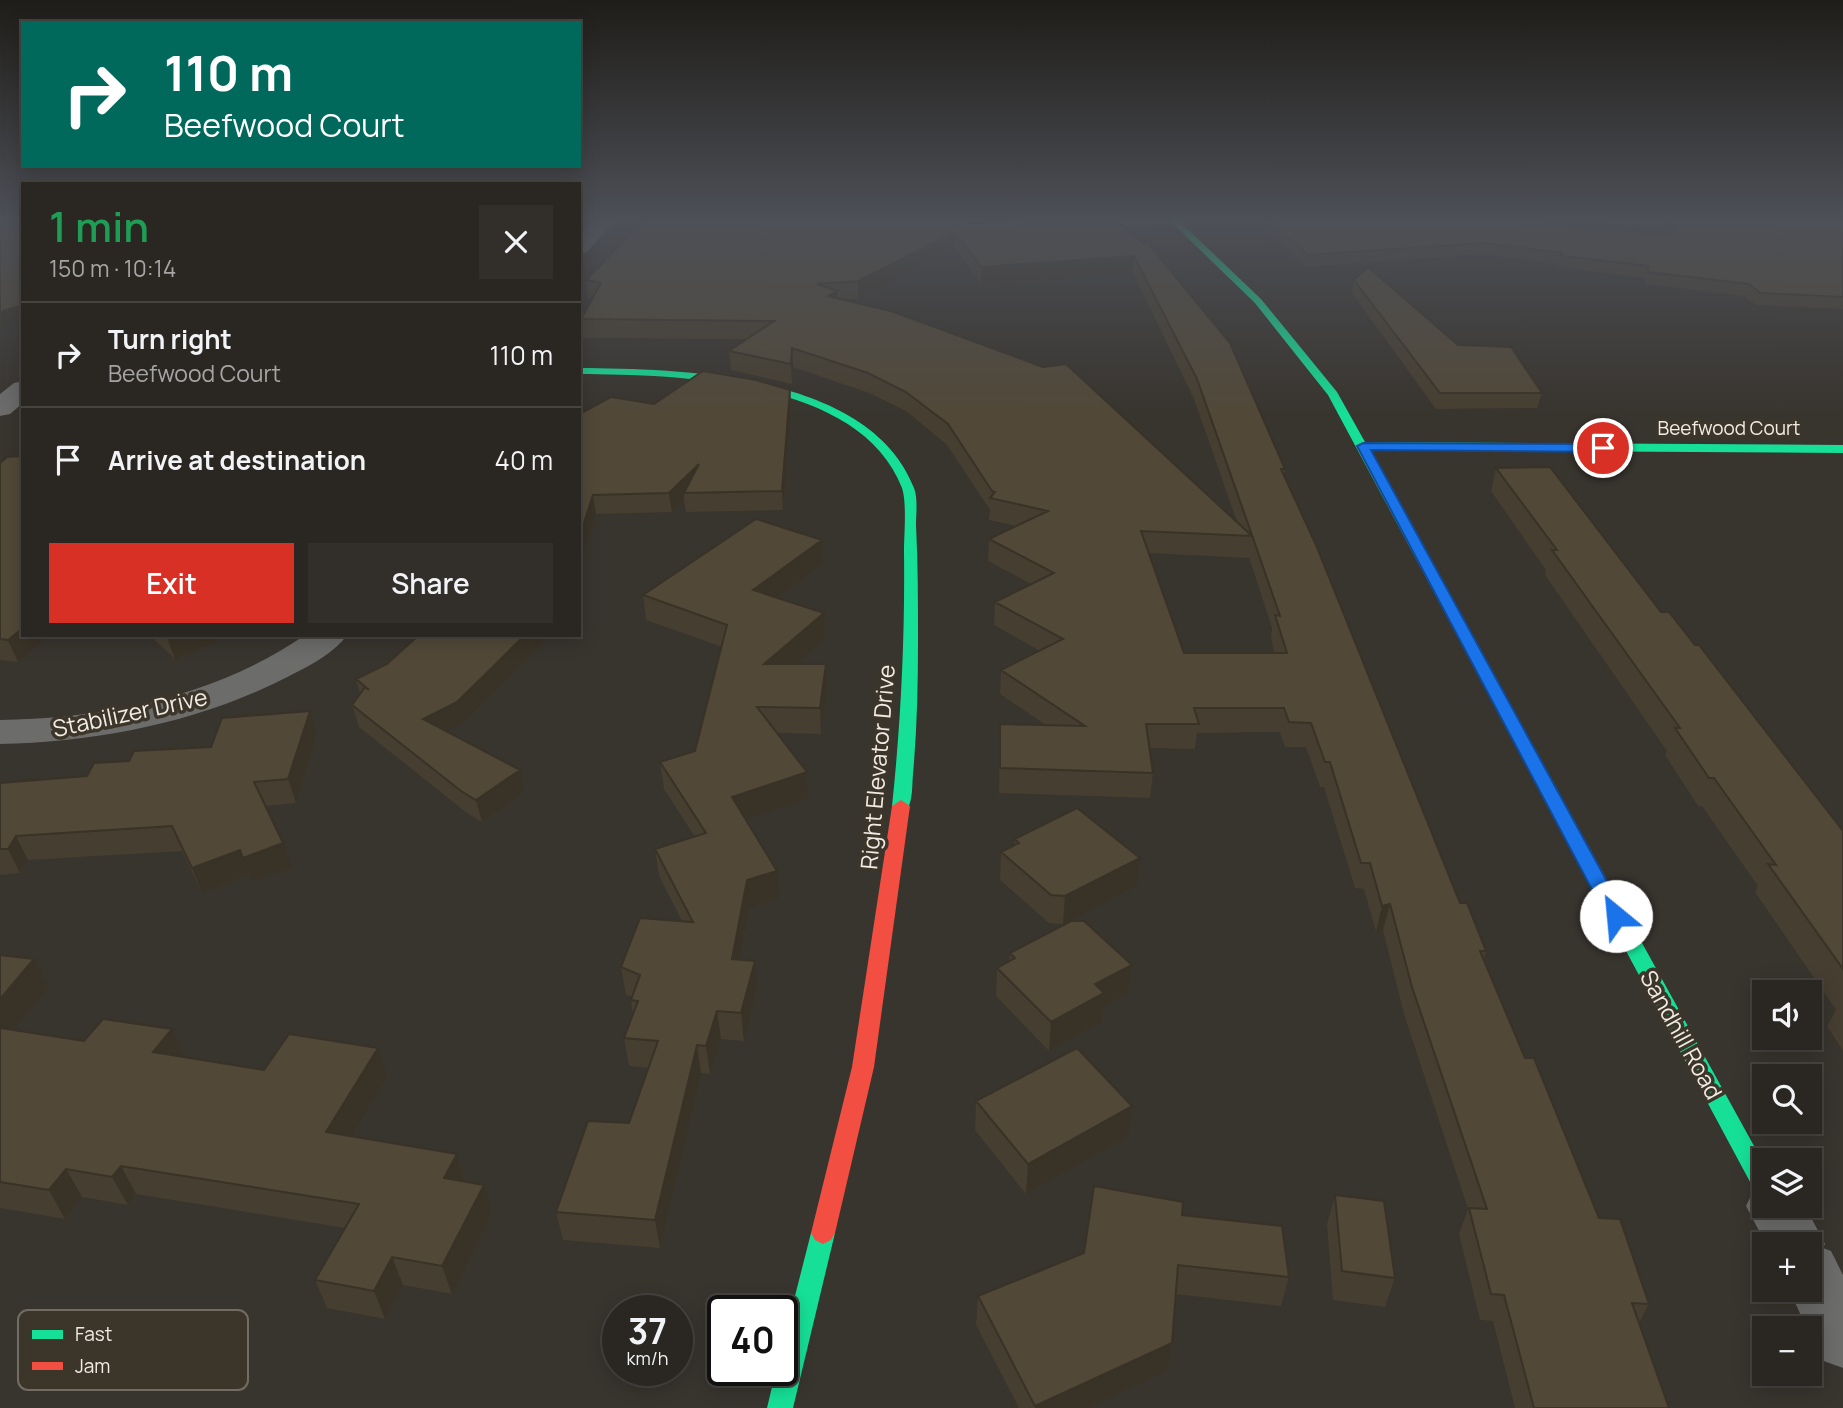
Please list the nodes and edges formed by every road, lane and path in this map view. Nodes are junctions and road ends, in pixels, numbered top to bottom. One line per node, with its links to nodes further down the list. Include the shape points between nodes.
1 (1242, 284): 5 (street, Sandhill Road, via 1300,347)
2 (581, 371): 12 (street, Right Elevator Drive, via 710,377 778,391 818,405 874,439 904,475 909,490 909,735 898,837 863,1066)
3 (21, 391): 4 (street)
4 (0, 408)
5 (1363, 446): 6 (street, Beefwood Court); 9 (street, Sandhill Road)
6 (1843, 449)
7 (326, 637): 8 (street, Stabilizer Drive, via 275,670 170,708 78,728)
8 (0, 732)
9 (1752, 1164)
10 (1822, 1295): 11 (street)
11 (1843, 1339)
12 (780, 1408)

